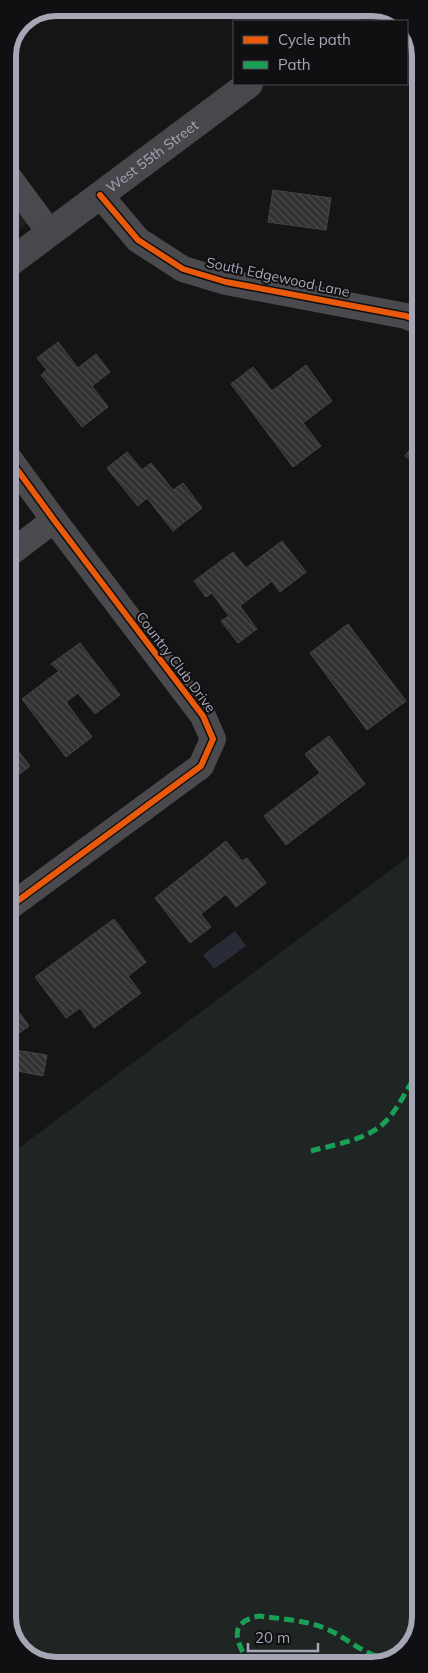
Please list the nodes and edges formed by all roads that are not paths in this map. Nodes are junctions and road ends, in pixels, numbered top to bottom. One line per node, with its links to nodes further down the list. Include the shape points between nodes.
1 (248, 85): 3 (main road, West 55th Street)
2 (16, 187): 4 (street)
3 (100, 195): 4 (main road, West 55th Street); 6 (street, South Edgewood Lane, via 138,240 183,269 226,282)
4 (50, 232): 5 (main road, West 55th Street)
5 (16, 258)
6 (412, 313)
7 (16, 469): 8 (street, Country Club Drive)
8 (54, 520): 9 (street); 10 (street, Country Club Drive, via 203,716 213,739 201,766)
9 (16, 548)
10 (16, 902)

